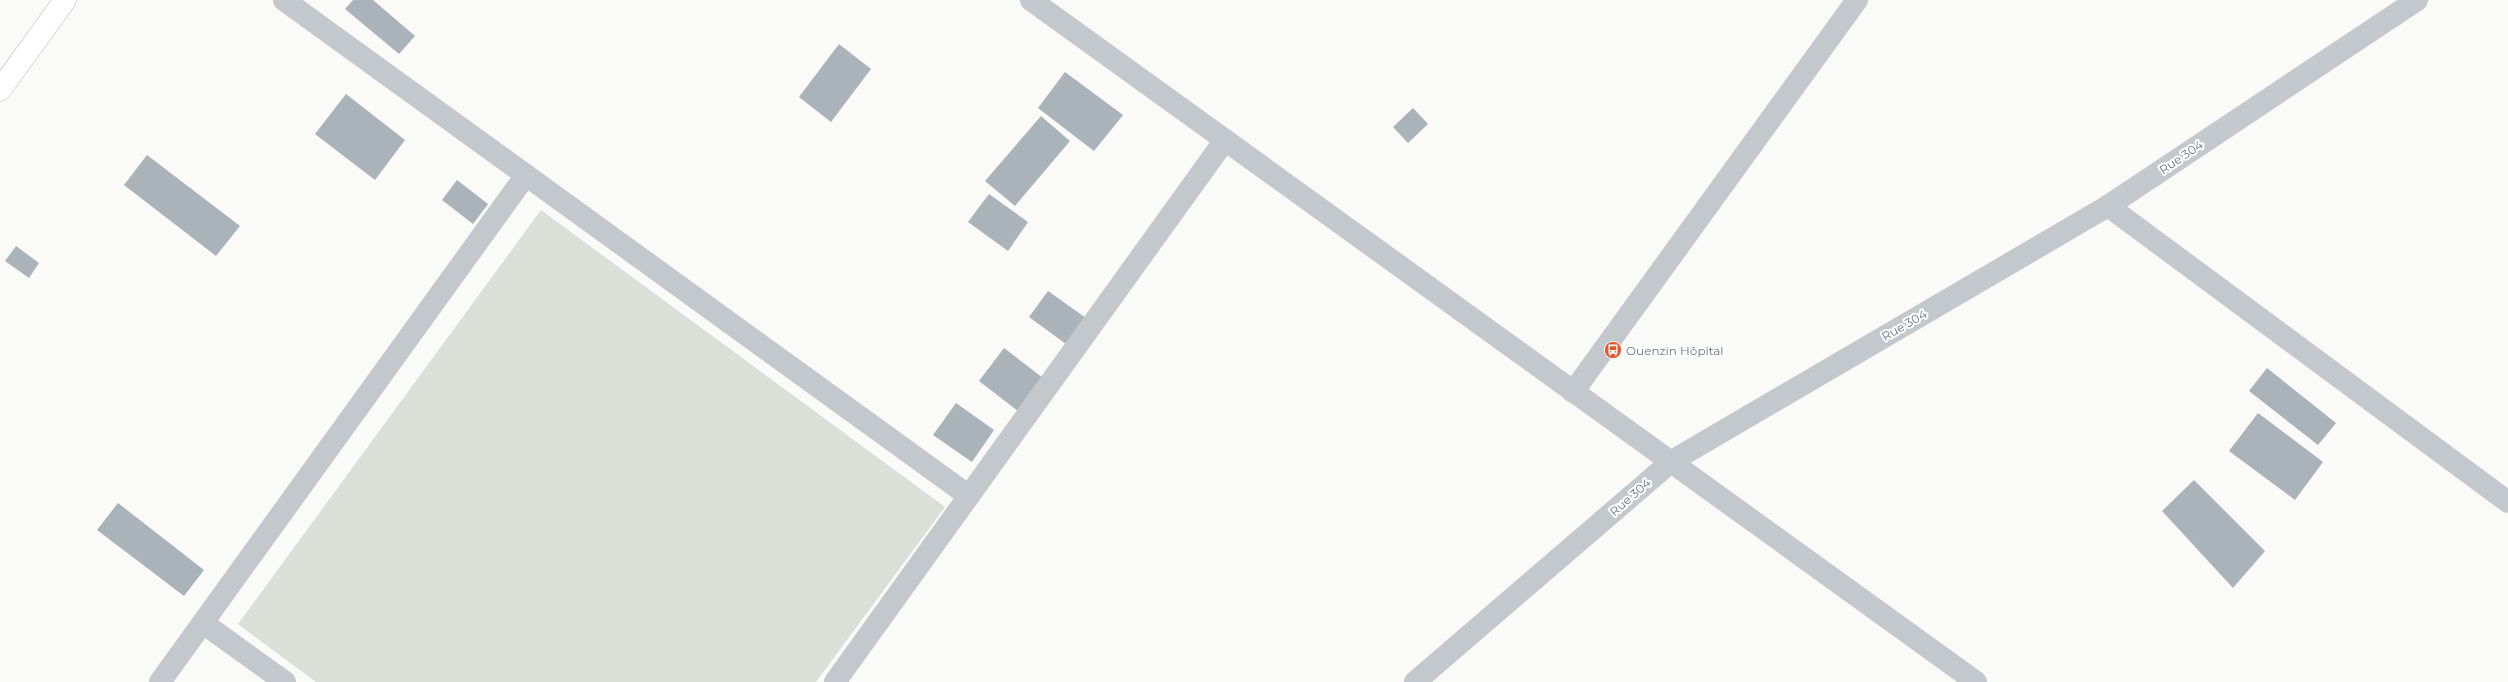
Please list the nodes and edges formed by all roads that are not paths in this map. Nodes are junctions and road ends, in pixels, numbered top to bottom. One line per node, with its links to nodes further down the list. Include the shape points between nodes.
1 (65, 0): 6 (street)
2 (284, 0): 8 (street)
3 (1031, 0): 7 (street)
4 (2417, 0): 9 (street, Rue 304)
5 (1852, 2): 10 (street)
6 (0, 90)
7 (1225, 140): 10 (street); 12 (street)
8 (526, 175): 12 (street); 14 (street)
9 (2108, 206): 11 (street, Rue 304); 13 (street)
10 (1573, 392): 11 (street)
11 (1672, 461): 18 (street, Rue 304); 19 (street)
12 (969, 496): 17 (street)
13 (2508, 502)
14 (203, 623): 15 (street); 16 (street)
15 (160, 682)
16 (285, 682)
17 (835, 682)
18 (1415, 682)
19 (1976, 682)

